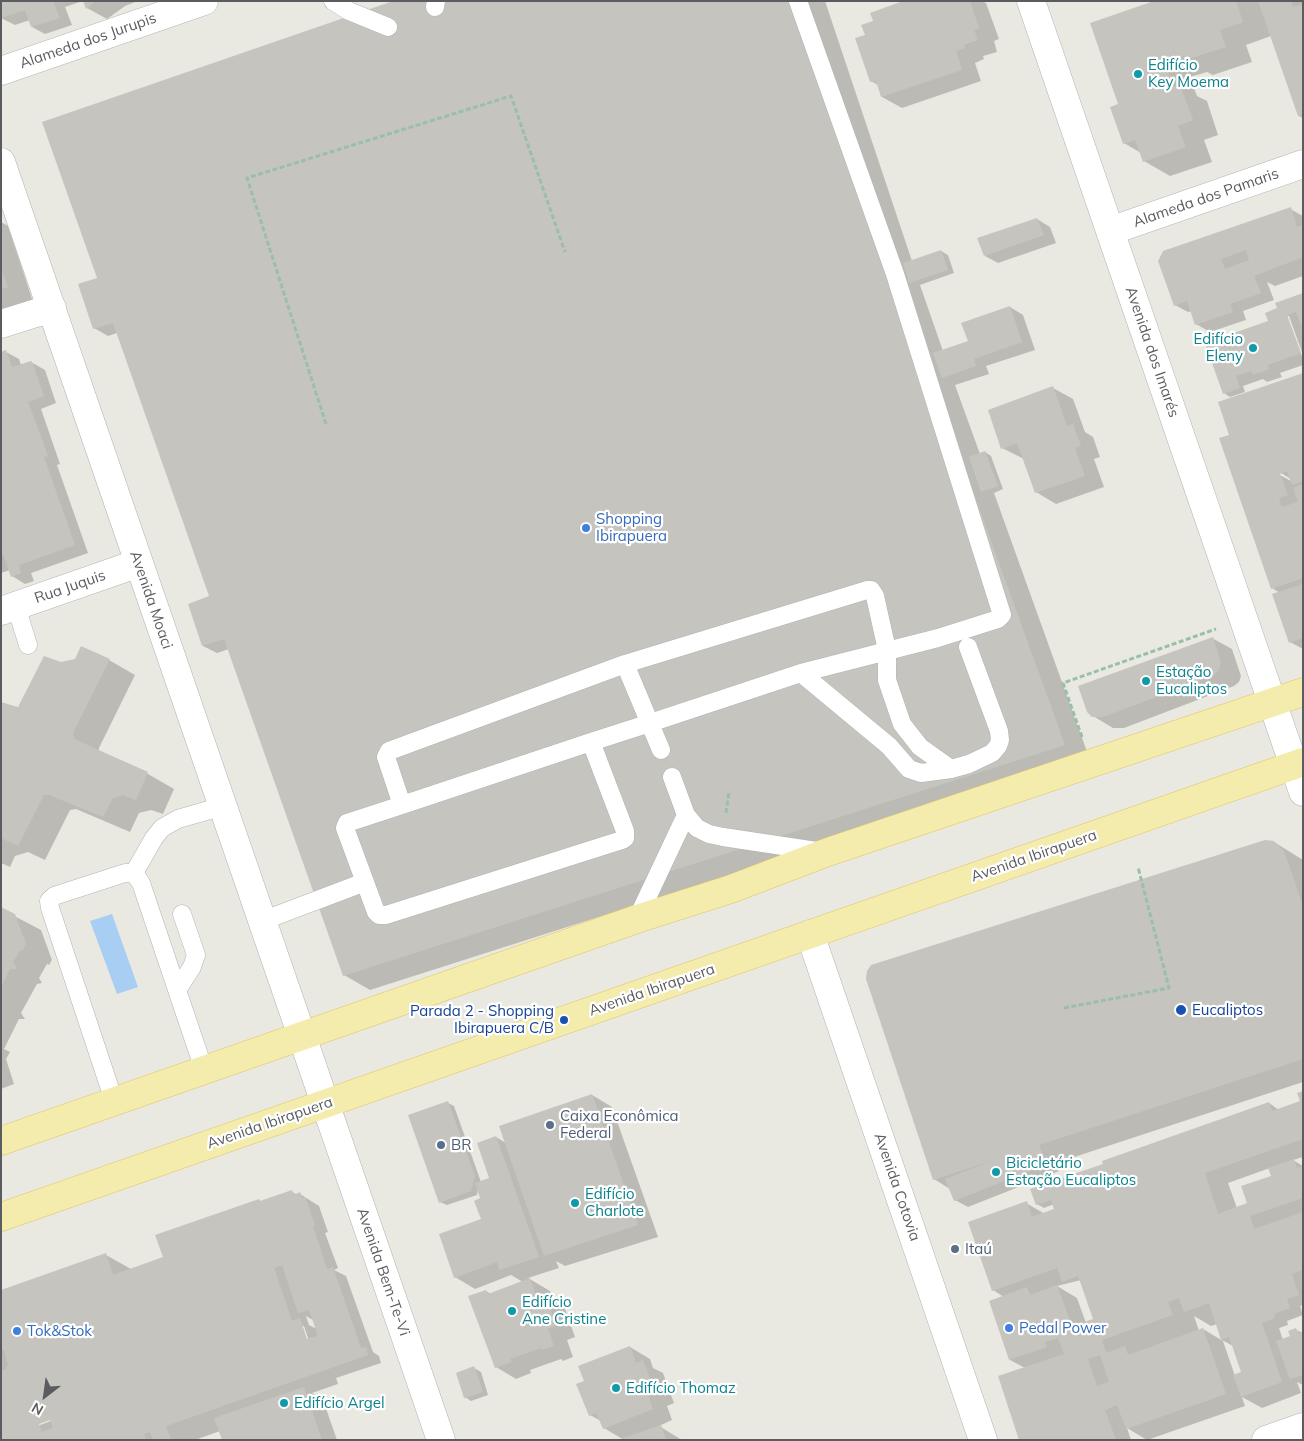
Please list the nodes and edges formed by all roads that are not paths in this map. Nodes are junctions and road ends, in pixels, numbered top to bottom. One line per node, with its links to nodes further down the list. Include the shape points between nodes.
1 (204, 1): 6 (street, Alameda dos Jurupis)
2 (333, 1): 5 (lane)
3 (798, 1): 16 (lane, via 895,274 1002,612 998,619)
4 (1031, 1): 9 (street, Avenida dos Imarés)
5 (388, 27)
6 (1, 71)
7 (1, 162): 10 (street, Avenida Moaci)
8 (1303, 164): 9 (street, Alameda dos Pamaris)
9 (1110, 231): 20 (street, Avenida dos Imarés)
10 (52, 308): 11 (street); 12 (street, Avenida Moaci)
11 (1, 324)
12 (139, 563): 13 (street, Rua Juquis); 29 (street, Avenida Moaci)
13 (9, 608): 14 (lane)
14 (28, 645)
15 (968, 647): 25 (lane, via 1000,740 992,752)
16 (887, 650): 17 (lane, via 875,596 867,590); 18 (lane); 25 (lane, via 887,680 902,724 920,747)
17 (626, 664): 21 (lane); 28 (lane, via 387,752)
18 (801, 673): 21 (lane); 25 (lane, via 889,746 909,769 921,773)
19 (1303, 692): 20 (main road)
20 (1273, 702): 24 (street, Avenida dos Imarés); 31 (main road)
21 (650, 723): 22 (lane); 23 (lane)
22 (591, 742): 28 (lane); 33 (lane, via 625,831 622,840 386,915 376,912)
23 (661, 750)
24 (1298, 764): 27 (street, Avenida dos Imarés); 37 (main road, Avenida Ibirapuera)
25 (951, 769)
26 (672, 777): 30 (lane)
27 (1303, 792)
28 (402, 804): 33 (lane, via 345,825)
29 (222, 806): 32 (lane, via 178,819 162,828); 36 (street, Avenida Moaci)
30 (686, 815): 31 (lane, via 697,828 709,834); 35 (lane)
31 (828, 852): 35 (main road, via 731,889)
32 (134, 873): 38 (lane, via 141,883); 41 (lane, via 54,896 49,901)
33 (365, 882): 36 (lane)
34 (182, 914): 38 (lane, via 196,955)
35 (637, 919): 39 (main road)
36 (262, 921): 39 (street, Avenida Moaci)
37 (810, 934): 42 (main road, Avenida Ibirapuera); 47 (street, Avenida Cotovia)
38 (177, 990): 40 (lane)
39 (302, 1037): 40 (main road); 42 (street)
40 (204, 1070): 41 (main road)
41 (114, 1102): 43 (main road)
42 (325, 1104): 44 (main road, Avenida Ibirapuera); 46 (street, Avenida Bem-Te-Vi)
43 (1, 1141)
44 (1, 1217)
45 (1303, 1427): 48 (street)
46 (441, 1440)
47 (983, 1440)
48 (1266, 1440)

